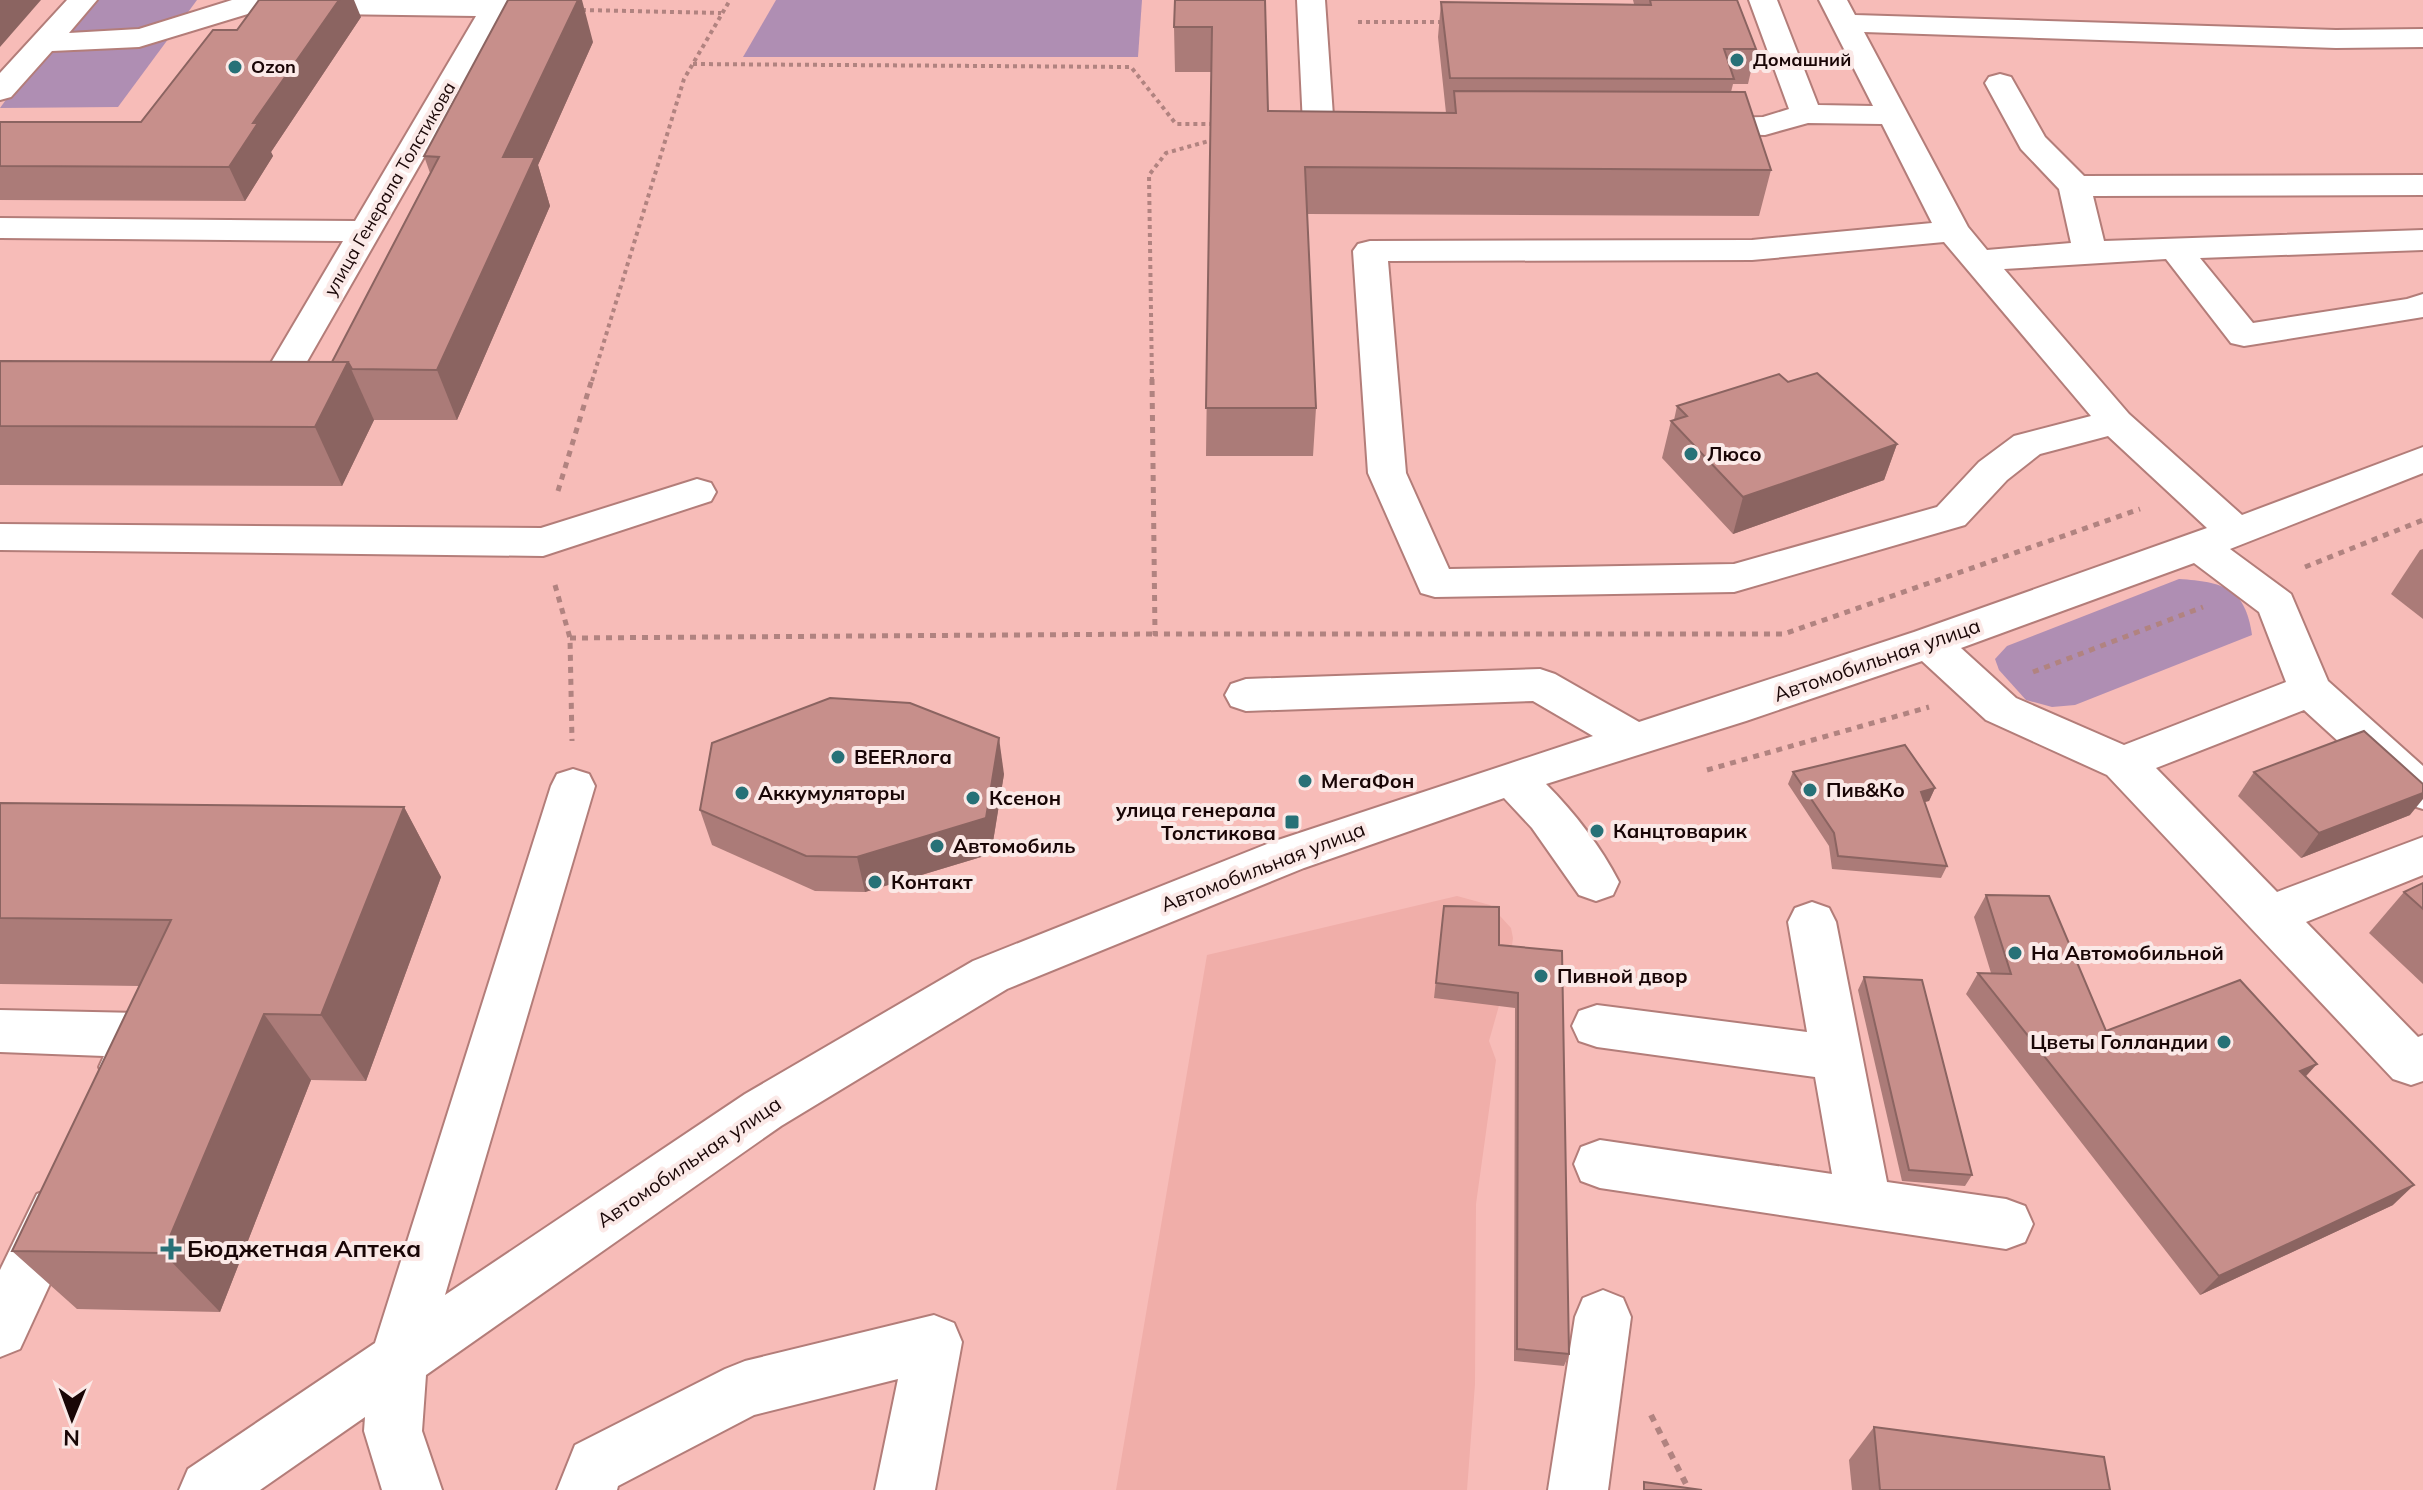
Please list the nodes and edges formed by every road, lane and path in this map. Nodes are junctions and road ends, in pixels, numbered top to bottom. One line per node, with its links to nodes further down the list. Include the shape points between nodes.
1 (83, 0): 10 (street)
2 (730, 0): 7 (path)
3 (1763, 0): 14 (street)
4 (498, 4): 7 (path); 10 (street, via 248,4 139,38); 21 (street, улица Генерала Толстикова)
5 (1312, 11): 8 (path); 16 (street, via 1318,125)
6 (1838, 12): 9 (street, via 2336,39); 15 (street)
7 (721, 13): 11 (path)
8 (1452, 22)
9 (2423, 38)
10 (45, 43): 13 (street)
11 (693, 64): 36 (path, via 684,79); 38 (path, via 1131,67 1176,124 1221,124 1218,138 1166,153 1149,175)
12 (2000, 83): 19 (street, via 2032,142)
13 (0, 91)
14 (1806, 114): 15 (street); 17 (street, via 1765,126)
15 (1895, 115): 22 (street)
16 (1398, 125)
17 (1669, 126)
18 (2423, 185): 19 (street)
19 (2075, 186): 25 (street)
20 (0, 228): 21 (street)
21 (365, 231): 28 (street, улица Генерала Толстикова)
22 (1953, 231): 26 (street); 29 (street, via 1752,250 1370,251 1387,473 1435,583 1734,578 1951,516 1993,471 2027,445)
23 (2418, 245): 24 (street)
24 (2175, 249): 25 (street); 27 (street, via 2244,335)
25 (2090, 252): 26 (street)
26 (1979, 261): 29 (street)
27 (2423, 304)
28 (280, 378)
29 (2116, 422): 32 (street)
30 (2423, 459): 35 (street, Автомобильная улица)
31 (697, 492): 36 (street)
32 (2189, 492): 35 (street); 38 (path, via 1784,634)
33 (2423, 520): 37 (path)
34 (0, 537): 36 (street)
35 (2217, 538): 37 (street); 40 (street, Автомобильная улица)
36 (543, 542): 39 (path)
37 (2254, 587): 41 (street, via 2276,604); 42 (path)
38 (1155, 634): 39 (path)
39 (570, 638): 48 (path)
40 (1929, 643): 42 (street); 44 (street, Автомобильная улица)
41 (2310, 690): 45 (street); 49 (street)
42 (1980, 692): 45 (street, via 2001,709); 46 (path)
43 (1246, 695): 44 (street, via 1540,685)
44 (1635, 740): 47 (street, Автомобильная улица)
45 (2123, 763): 52 (street)
46 (1697, 773)
47 (1512, 778): 51 (street, via 1548,815); 65 (street, Автомобильная улица, via 1288,855 990,975 763,1110)
48 (573, 786): 65 (street)
49 (2423, 792)
50 (2423, 855): 52 (street)
51 (1596, 882)
52 (2269, 916): 56 (street, via 2411,1063)
53 (1812, 922): 57 (street)
54 (1597, 1026): 57 (street)
55 (0, 1031): 58 (street, via 139,1035)
56 (2423, 1057)
57 (1838, 1058): 61 (street)
58 (106, 1105)
59 (1600, 1164): 61 (street)
60 (73, 1175): 64 (street)
61 (1864, 1203): 62 (street)
62 (2006, 1224)
63 (1603, 1317): 70 (street)
64 (0, 1330)
65 (398, 1360): 66 (street, Автомобильная улица); 67 (street, via 393,1431)
66 (209, 1490)
67 (412, 1490)
68 (587, 1490): 69 (street, via 596,1466 745,1389 934,1342)
69 (905, 1490)
70 (1578, 1490)

